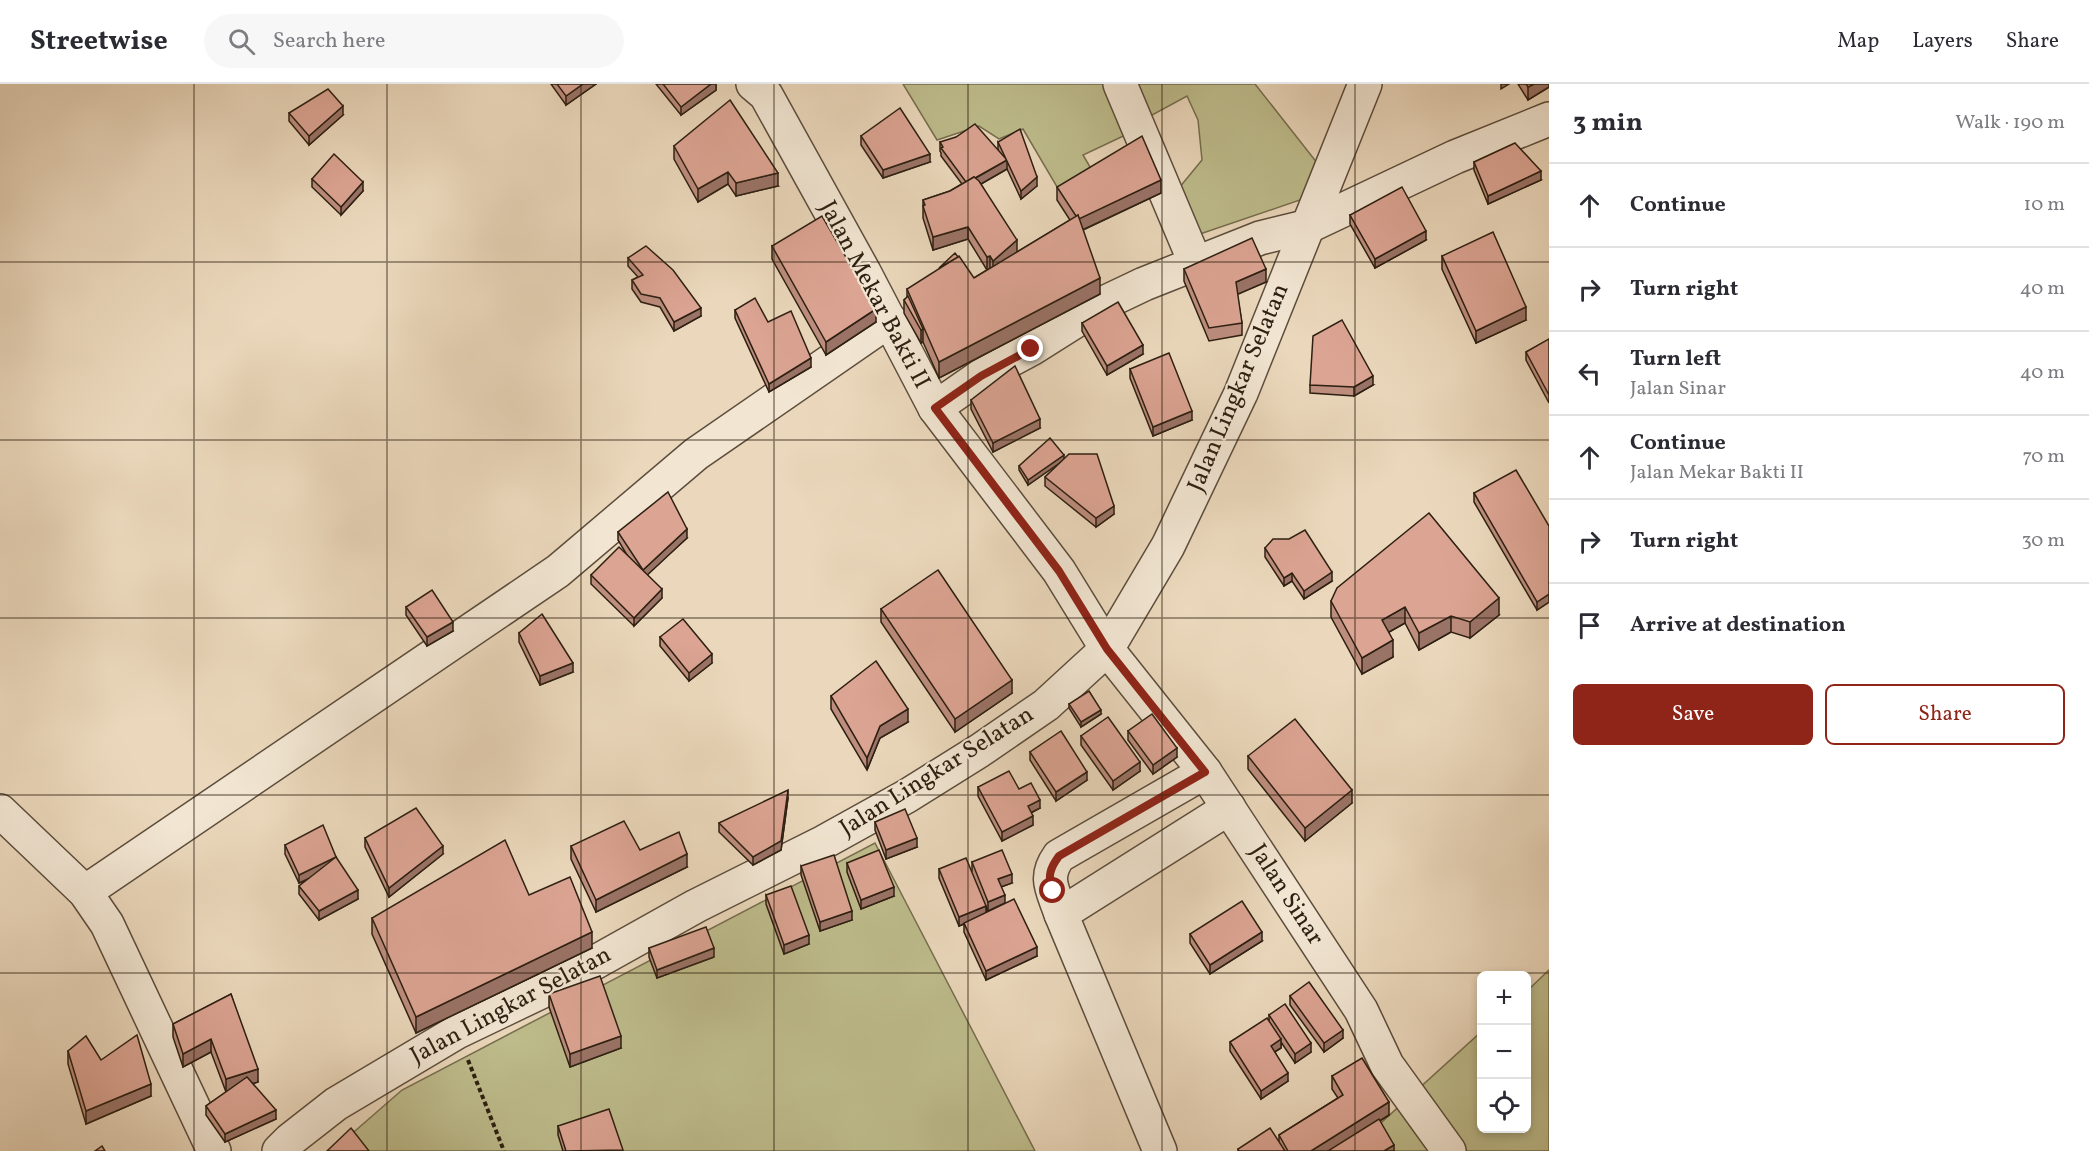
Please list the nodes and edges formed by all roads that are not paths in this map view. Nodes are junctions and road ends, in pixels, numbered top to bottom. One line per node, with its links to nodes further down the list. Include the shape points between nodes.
1 (753, 84): 7 (street, Jalan Mekar Bakti II, via 766,95)
2 (1120, 84): 6 (street)
3 (1365, 84): 5 (street, Jalan Lingkar Selatan)
4 (1549, 119): 5 (street, via 1455,157)
5 (1309, 226): 6 (street, via 1260,238); 9 (street, Jalan Lingkar Selatan, via 1241,393 1202,476 1167,546)
6 (1195, 262): 8 (street, via 1104,303)
7 (890, 320): 8 (street, Jalan Mekar Bakti II); 13 (street, via 696,454 558,571)
8 (935, 408): 9 (street, Jalan Mekar Bakti II, via 1059,571)
9 (1107, 649): 10 (street, Jalan Sinar); 16 (street, Jalan Lingkar Selatan, via 1046,705 907,796 551,987 457,1032 336,1104)
10 (1205, 772): 11 (street, Jalan Sinar); 14 (street, via 1059,856 1051,867 1049,883)
11 (1229, 808): 14 (street); 18 (street, Jalan Sinar, via 1361,1010 1387,1065)
12 (0, 811): 13 (street)
13 (85, 892): 15 (street, via 107,924)
14 (1061, 914): 17 (street)
15 (214, 1151)
16 (279, 1151)
17 (1160, 1151)
18 (1449, 1151)

